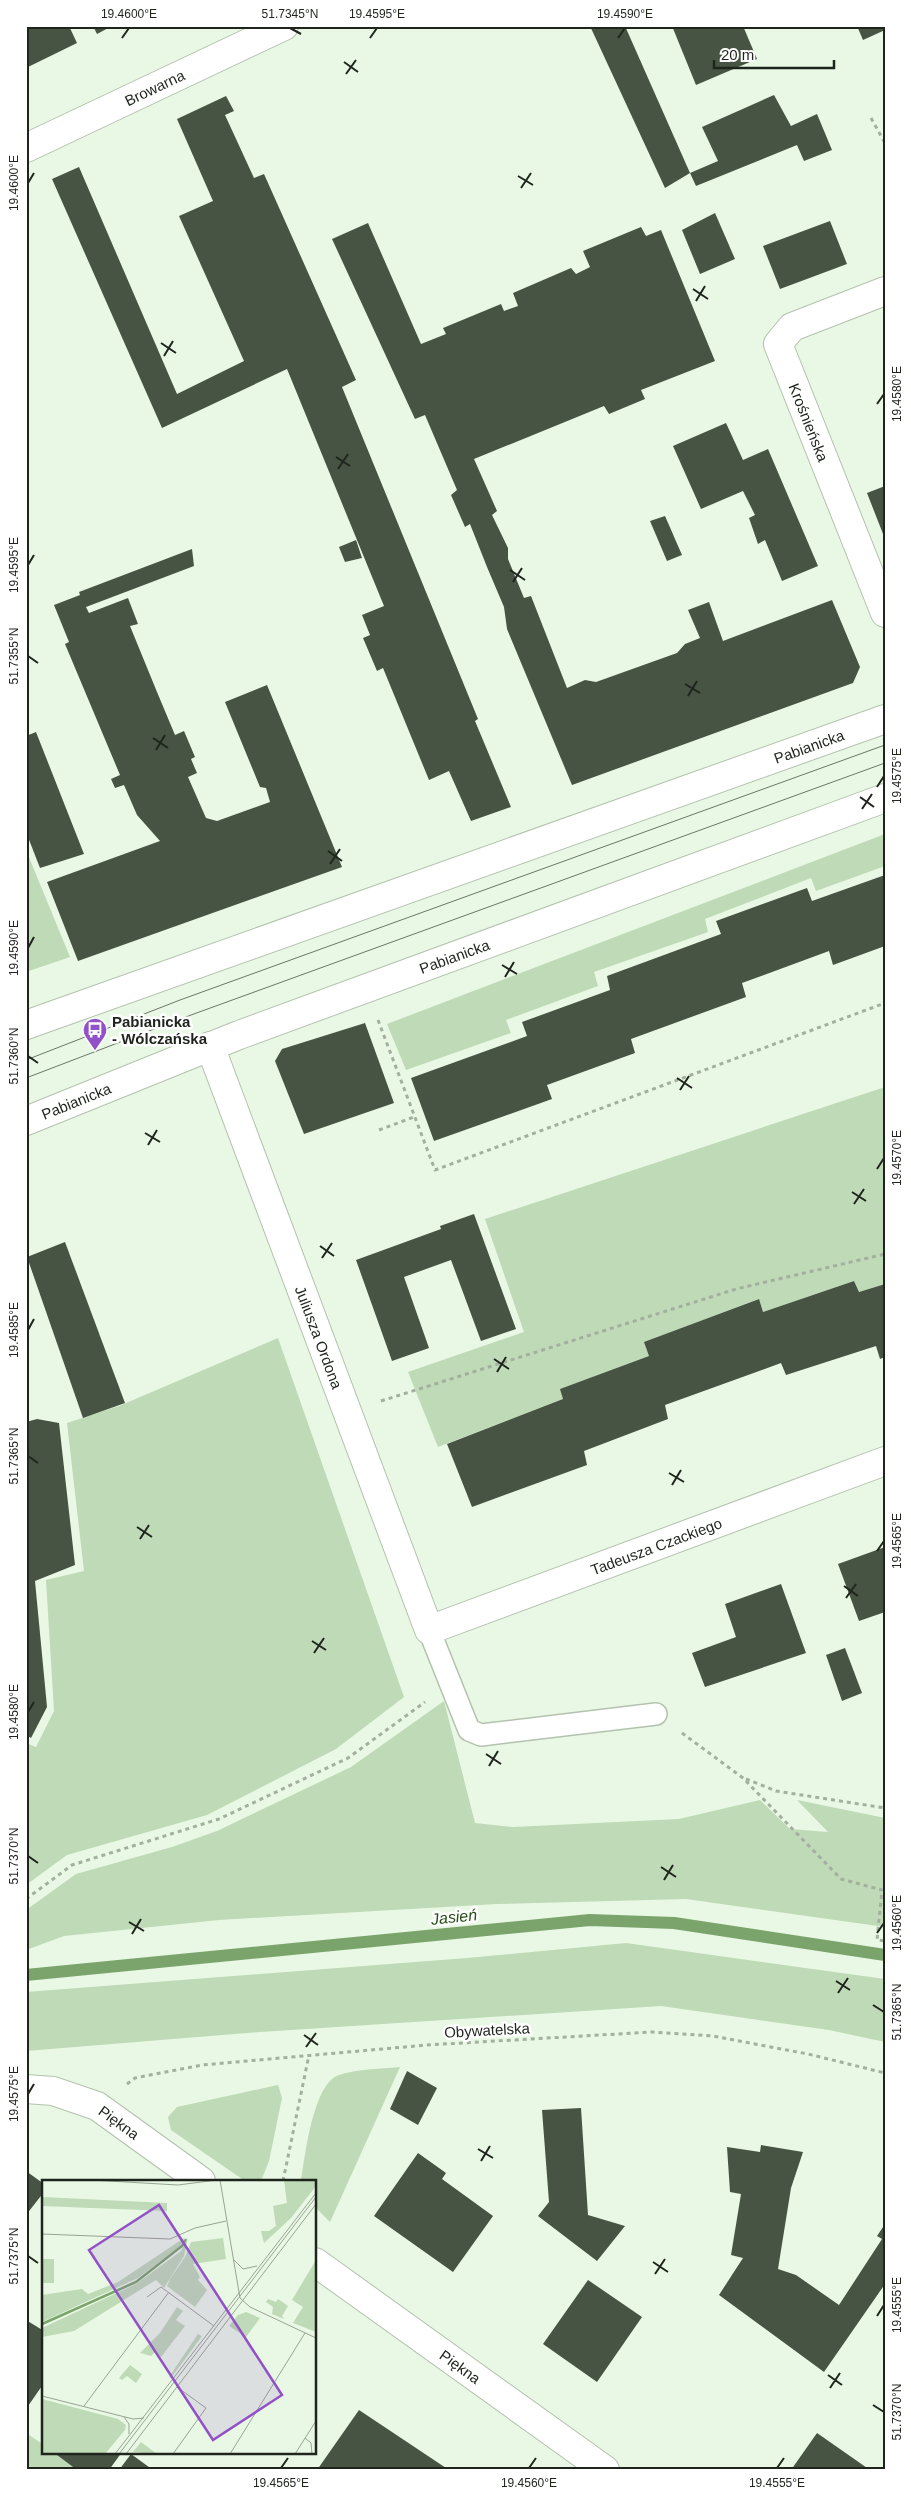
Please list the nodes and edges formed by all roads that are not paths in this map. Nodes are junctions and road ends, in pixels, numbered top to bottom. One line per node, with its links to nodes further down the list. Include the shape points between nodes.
1 (284, 26): 2 (street, Browarna)
2 (26, 148)
3 (885, 291): 4 (street, Krośnieńska, via 792,327 778,344)
4 (885, 613)
5 (885, 719): 7 (street, Pabianicka)
6 (885, 798): 8 (street, Pabianicka)
7 (26, 1025)
8 (210, 1046): 9 (street, Pabianicka); 11 (street, Juliusza Ordona)
9 (26, 1121)
10 (885, 1461): 11 (street, Tadeusza Czackiego)
11 (429, 1630): 12 (lane, via 469,1730 481,1735)
12 (656, 1714)
13 (26, 2089): 14 (street, Piękna, via 53,2091 97,2106)
14 (200, 2180)
15 (316, 2263): 16 (street, Piękna)
16 (605, 2470)

